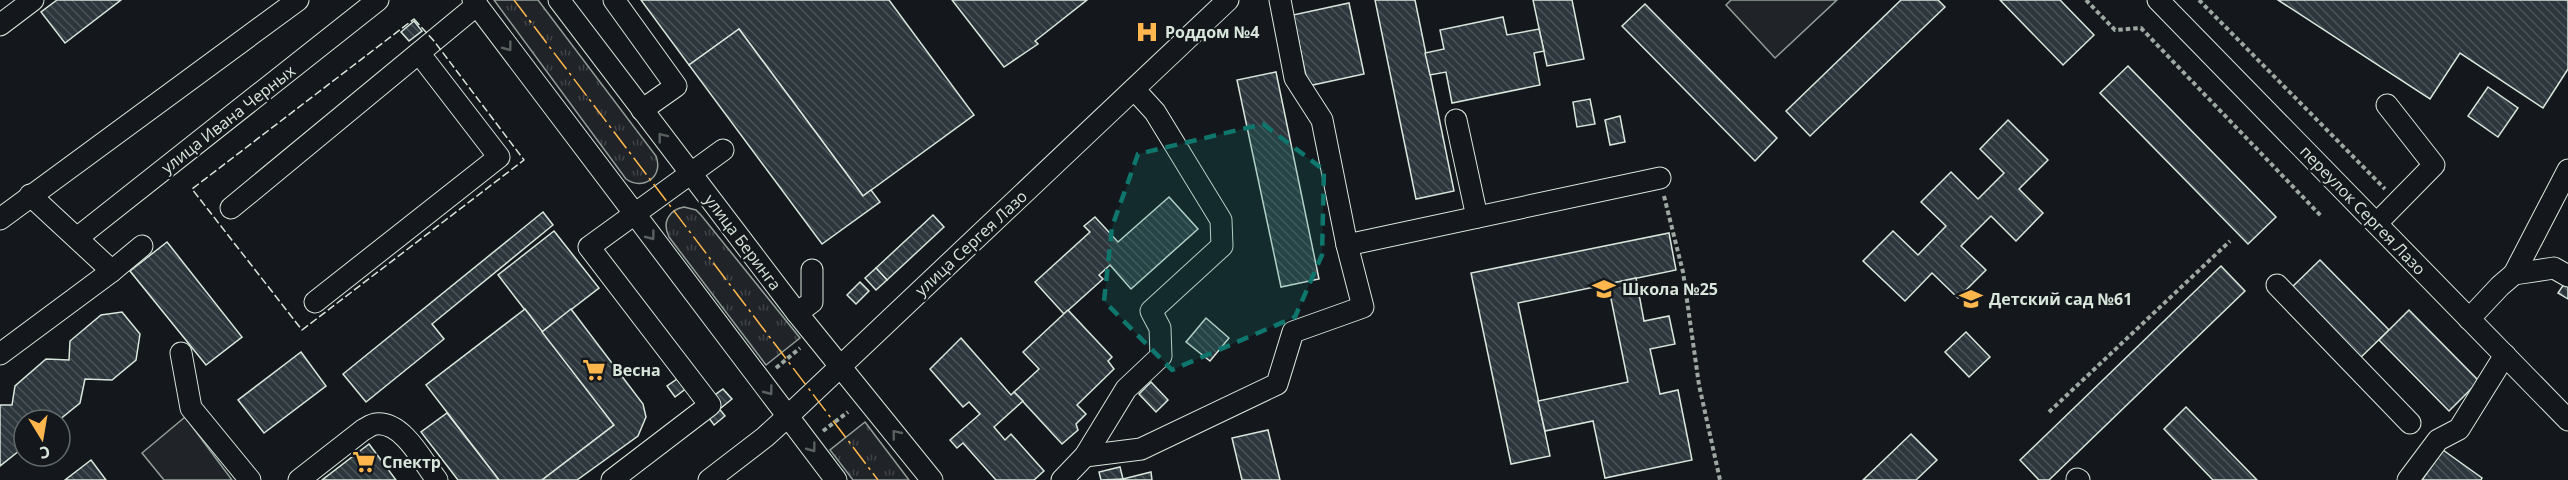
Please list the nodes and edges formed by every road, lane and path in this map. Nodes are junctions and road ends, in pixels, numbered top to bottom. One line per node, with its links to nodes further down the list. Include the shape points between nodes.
1 (33, 0): 12 (street)
2 (298, 0): 22 (street)
3 (378, 0): 30 (street, улица Ивана Черных)
4 (559, 0): 16 (street, улица Беринга)
5 (614, 0): 16 (street, via 676,86)
6 (1228, 0): 14 (street, улица Сергея Лазо)
7 (1280, 0): 32 (street, via 1295,78 1322,120)
8 (2086, 0): 27 (path, via 2115,30 2141,28)
9 (2158, 0): 29 (street, переулок Сергея Лазо)
10 (2199, 0): 23 (path)
11 (475, 2): 13 (street); 25 (street, one-way to 25)
12 (0, 25)
13 (418, 53): 24 (street); 39 (street, via 499,157)
14 (1134, 89): 46 (street, улица Сергея Лазо); 54 (street, via 1155,112 1221,220 1222,246 1151,311 1160,328 1161,356 1126,389)
15 (2387, 105): 23 (street, via 2434,165)
16 (642, 110): 20 (street, улица Беринга, one-way to 16)
17 (1456, 120): 26 (street)
18 (723, 150): 20 (street)
19 (2568, 170): 36 (street)
20 (691, 174): 25 (street); 40 (street, улица Беринга)
21 (1660, 178): 26 (street); 63 (path, via 1683,272 1699,385)
22 (30, 195): 28 (street); 30 (street)
23 (2398, 202): 29 (street)
24 (231, 208)
25 (634, 214): 50 (street, one-way to 50); 58 (street, via 589,247 710,405)
26 (1477, 217): 32 (street)
27 (2322, 217)
28 (0, 219)
29 (2377, 223): 41 (street, переулок Сергея Лазо)
30 (78, 238): 35 (street)
31 (2230, 241): 49 (path)
32 (1347, 245): 54 (street, via 1363,307 1293,332 1277,384 1141,448)
33 (142, 246): 35 (street)
34 (812, 270): 40 (street, via 812,302)
35 (112, 271): 44 (street)
36 (2514, 274): 37 (street, via 2554,268); 41 (street)
37 (2568, 276)
38 (2277, 285): 52 (street)
39 (315, 302)
40 (797, 313): 46 (street, улица Беринга)
41 (2469, 319): 45 (street, переулок Сергея Лазо)
42 (803, 345): 47 (path)
43 (181, 353): 55 (street, via 191,408)
44 (0, 354)
45 (2505, 356): 51 (street, переулок Сергея Лазо); 64 (street, via 2459,429 2438,440)
46 (840, 365): 50 (street, улица Сергея Лазо); 61 (street, улица Беринга, one-way to 46)
47 (771, 372)
48 (848, 412): 53 (path)
49 (2049, 412)
50 (788, 416): 59 (street, улица Сергея Лазо); 60 (street, one-way to 60)
51 (2568, 420)
52 (2410, 423)
53 (818, 435)
54 (1085, 456): 62 (street)
55 (250, 480)
56 (298, 480): 57 (street, via 375,423 391,426 402,434)
57 (437, 480)
58 (612, 480)
59 (709, 480)
60 (836, 480)
61 (932, 480)
62 (1062, 480)
63 (1720, 480)
64 (2408, 480)

